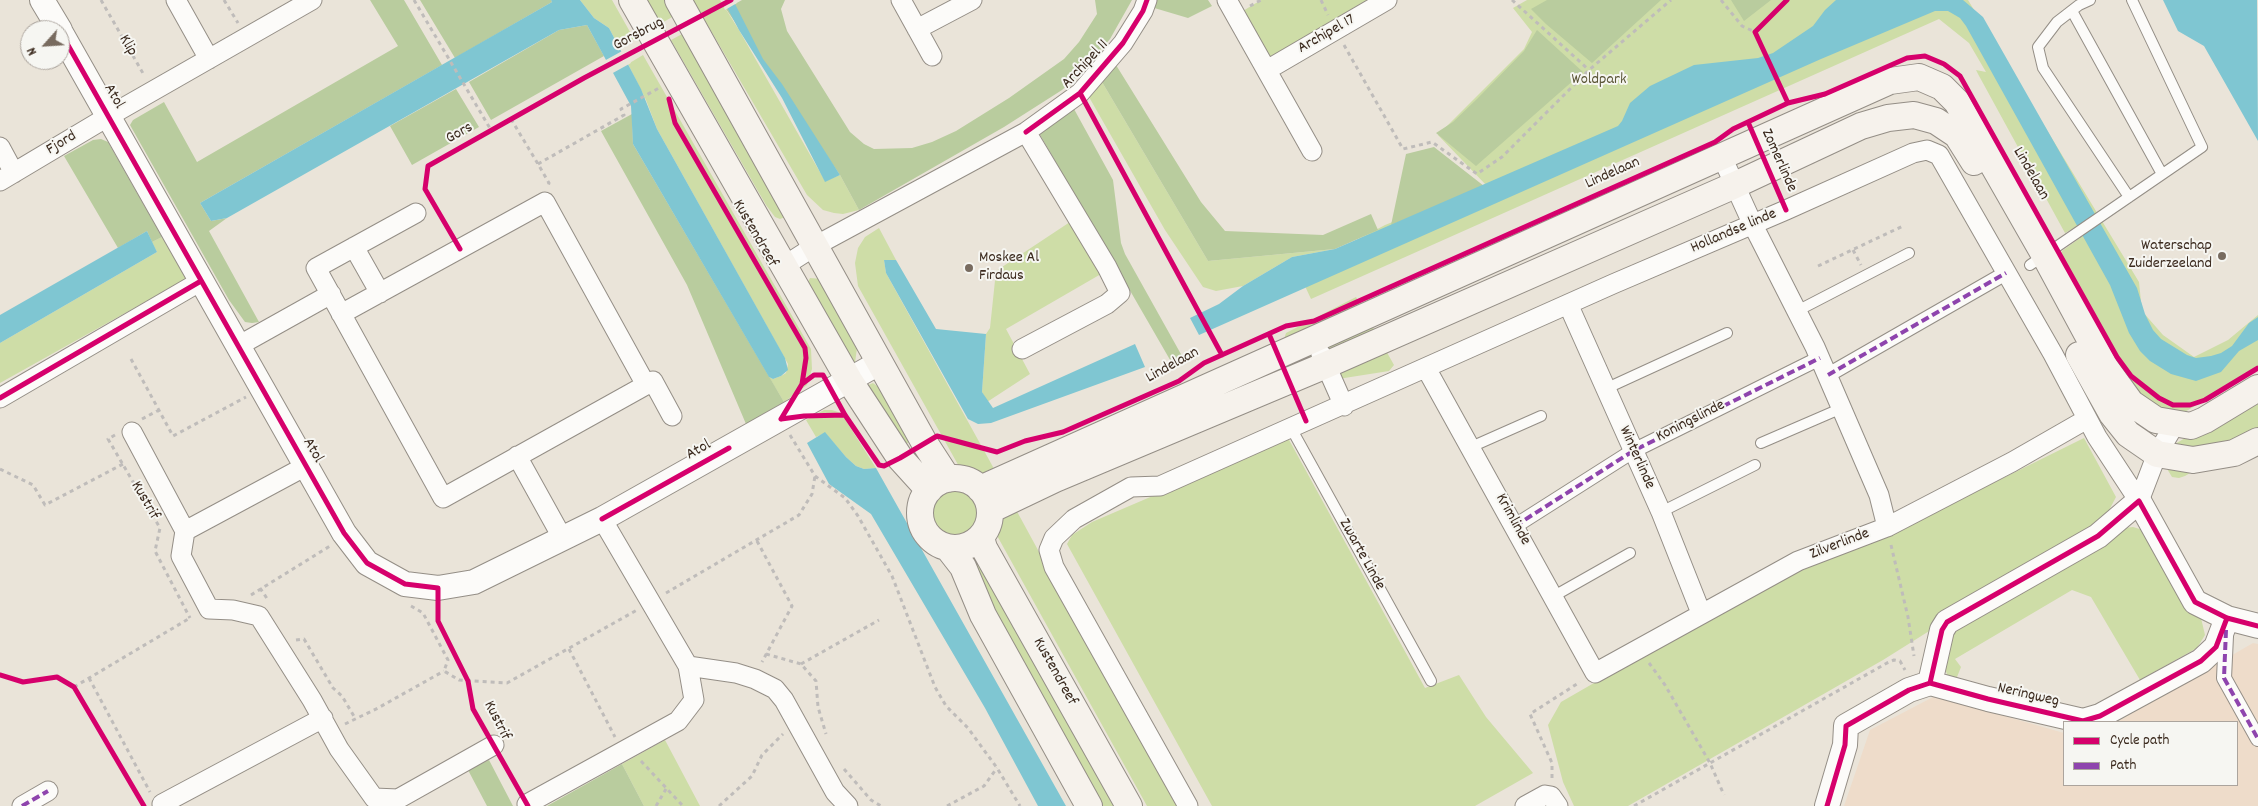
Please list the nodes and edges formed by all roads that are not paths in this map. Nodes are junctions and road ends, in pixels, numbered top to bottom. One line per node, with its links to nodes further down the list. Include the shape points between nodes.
1 (42, 0): 14 (street, Atol)
2 (176, 0): 18 (street)
3 (312, 0): 18 (street)
4 (632, 0): 35 (main road, Kustendreef)
5 (678, 0): 31 (main road)
6 (901, 0): 15 (street)
7 (972, 0): 15 (street)
8 (1147, 0): 21 (street, Archipel 11, via 1123,42 1080,93)
9 (1228, 0): 19 (street)
10 (1387, 0): 19 (street, Archipel 17)
11 (2090, 0): 13 (lane)
12 (2132, 0): 25 (lane, via 2202,146)
13 (2072, 11): 25 (lane); 28 (lane, via 2058,22 2038,47 2044,68)
14 (54, 20)
15 (917, 29): 17 (street)
16 (70, 48): 20 (street, Atol)
17 (932, 56)
18 (209, 59): 20 (street)
19 (1267, 70): 23 (street)
20 (109, 116): 26 (street, Fjord); 36 (street, Atol)
21 (1026, 132): 31 (street, Archipel 11); 45 (street, via 1120,293 1107,304)
22 (0, 147): 26 (street, Fjord)
23 (1312, 151)
24 (1722, 157): 27 (street); 34 (main road, Lindelaan, via 1890,81 1919,77 1942,87 1957,102); 43 (main road, Lindelaan)
25 (2162, 174): 28 (lane)
26 (7, 177)
27 (1735, 185): 30 (street); 34 (main road, Lindelaan, via 1861,126 1914,115 1936,121 1967,148); 48 (main road, Lindelaan)
28 (2129, 197): 34 (lane)
29 (416, 213): 32 (street)
30 (1753, 224): 34 (street, Hollandse linde, via 1912,153 1927,150 1939,156); 39 (street, Hollandse linde); 40 (street)
31 (815, 246): 35 (street, Archipel 11); 47 (main road)
32 (354, 247): 37 (street); 38 (street, via 316,268)
33 (1909, 253): 40 (lane)
34 (2027, 264): 50 (street); 60 (street, Hollandse linde); 61 (main road, Lindelaan, via 2131,403 2156,420); 68 (main road, Lindelaan, via 2112,414 2128,434)
35 (784, 266): 51 (main road, Kustendreef)
36 (201, 281): 44 (street, Atol); 55 (street)
37 (380, 293): 41 (street); 52 (street, via 544,202)
38 (331, 294): 41 (street); 44 (street)
39 (1568, 304): 49 (street, Hollandse linde); 54 (street, Winterlinde)
40 (1797, 311): 46 (street)
41 (341, 314): 69 (street, via 443,498)
42 (1727, 333): 54 (lane)
43 (1314, 338): 48 (street); 73 (main road, Lindelaan)
44 (238, 346): 71 (street, Atol)
45 (1022, 349)
46 (1820, 358): 50 (street); 67 (street, Koningslinde)
47 (879, 363): 51 (street, Atol); 72 (main road, via 924,442)
48 (1326, 365): 56 (street); 73 (main road, Lindelaan, via 1055,479)
49 (1426, 368): 56 (street, Hollandse linde); 66 (street, Krimlinde)
50 (1828, 375): 57 (street)
51 (848, 380): 72 (main road, Kustendreef, via 900,458); 76 (street, Atol)
52 (646, 385): 58 (street, via 653,381); 69 (street)
53 (2258, 388): 61 (main road, Lindelaan, via 2205,420 2191,426)
54 (1605, 389): 67 (street, Winterlinde)
55 (0, 398)
56 (1344, 406): 62 (street, Hollandse linde)
57 (1842, 408): 65 (lane); 78 (street, via 1879,495)
58 (672, 416)
59 (1541, 416): 66 (lane)
60 (2087, 418): 74 (street, Hollandse linde); 78 (street, Zilverlinde, via 2012,462)
61 (2175, 424): 68 (street)
62 (1291, 428): 90 (lane, Zwarte Linde); 103 (street, Hollandse linde, via 1160,486 1131,487 1074,519 1054,538 1049,550 1054,567)
63 (127, 430): 79 (street, Kustrif)
64 (2258, 441): 68 (main road, Lindelaan, via 2234,453 2192,460)
65 (1761, 443)
66 (1471, 447): 77 (street, Krimlinde)
67 (1633, 451): 75 (street, Winterlinde); 77 (street, Koningslinde)
68 (2157, 454): 74 (street)
69 (517, 456): 81 (street)
70 (1755, 465): 75 (lane)
71 (306, 466): 79 (street); 81 (street, Atol, via 366,563 405,584 438,588 474,582)
72 (938, 484): 73 (main road, via 965,480); 82 (main road, via 921,502 920,520 931,539)
73 (985, 499): 80 (main road, via 989,522)
74 (2139, 501): 86 (street, via 2196,602); 91 (street, via 2098,536 1947,622)
75 (1660, 512): 85 (street, Winterlinde)
76 (602, 519): 81 (street, Atol); 88 (street)
77 (1515, 526): 84 (street, Krimlinde)
78 (1887, 527): 85 (street, Zilverlinde, via 1798,561)
79 (185, 531): 92 (street, Kustrif, via 181,556 209,609 259,616)
80 (981, 538): 82 (main road, via 969,546); 102 (main road, Kustendreef)
81 (563, 539)
82 (949, 548): 101 (main road, via 963,567 983,615)
83 (1630, 553): 84 (lane)
84 (1554, 596): 89 (street, Krimlinde)
85 (1701, 613): 89 (street, Zilverlinde)
86 (2227, 618): 87 (street); 91 (street, Neringweg, via 2216,647 2201,661 2100,716 2083,721); 93 (street, via 2224,678)
87 (2258, 626)
88 (688, 666): 98 (street, via 694,700 678,721); 100 (street, via 736,673 775,688 835,792)
89 (1595, 673)
90 (1431, 682)
91 (1923, 685): 105 (street, via 1846,726 1846,745)
92 (327, 725): 94 (street, Kustrif, via 374,798 398,799); 96 (street)
93 (2258, 738)
94 (494, 745)
95 (48, 791): 99 (street)
96 (158, 801)
97 (1554, 801): 104 (street, via 1545,795)
98 (527, 804)
99 (22, 806)
100 (848, 806)
101 (1089, 806)
102 (1130, 806)
103 (1188, 806)
104 (1525, 806)
105 (1826, 806)

